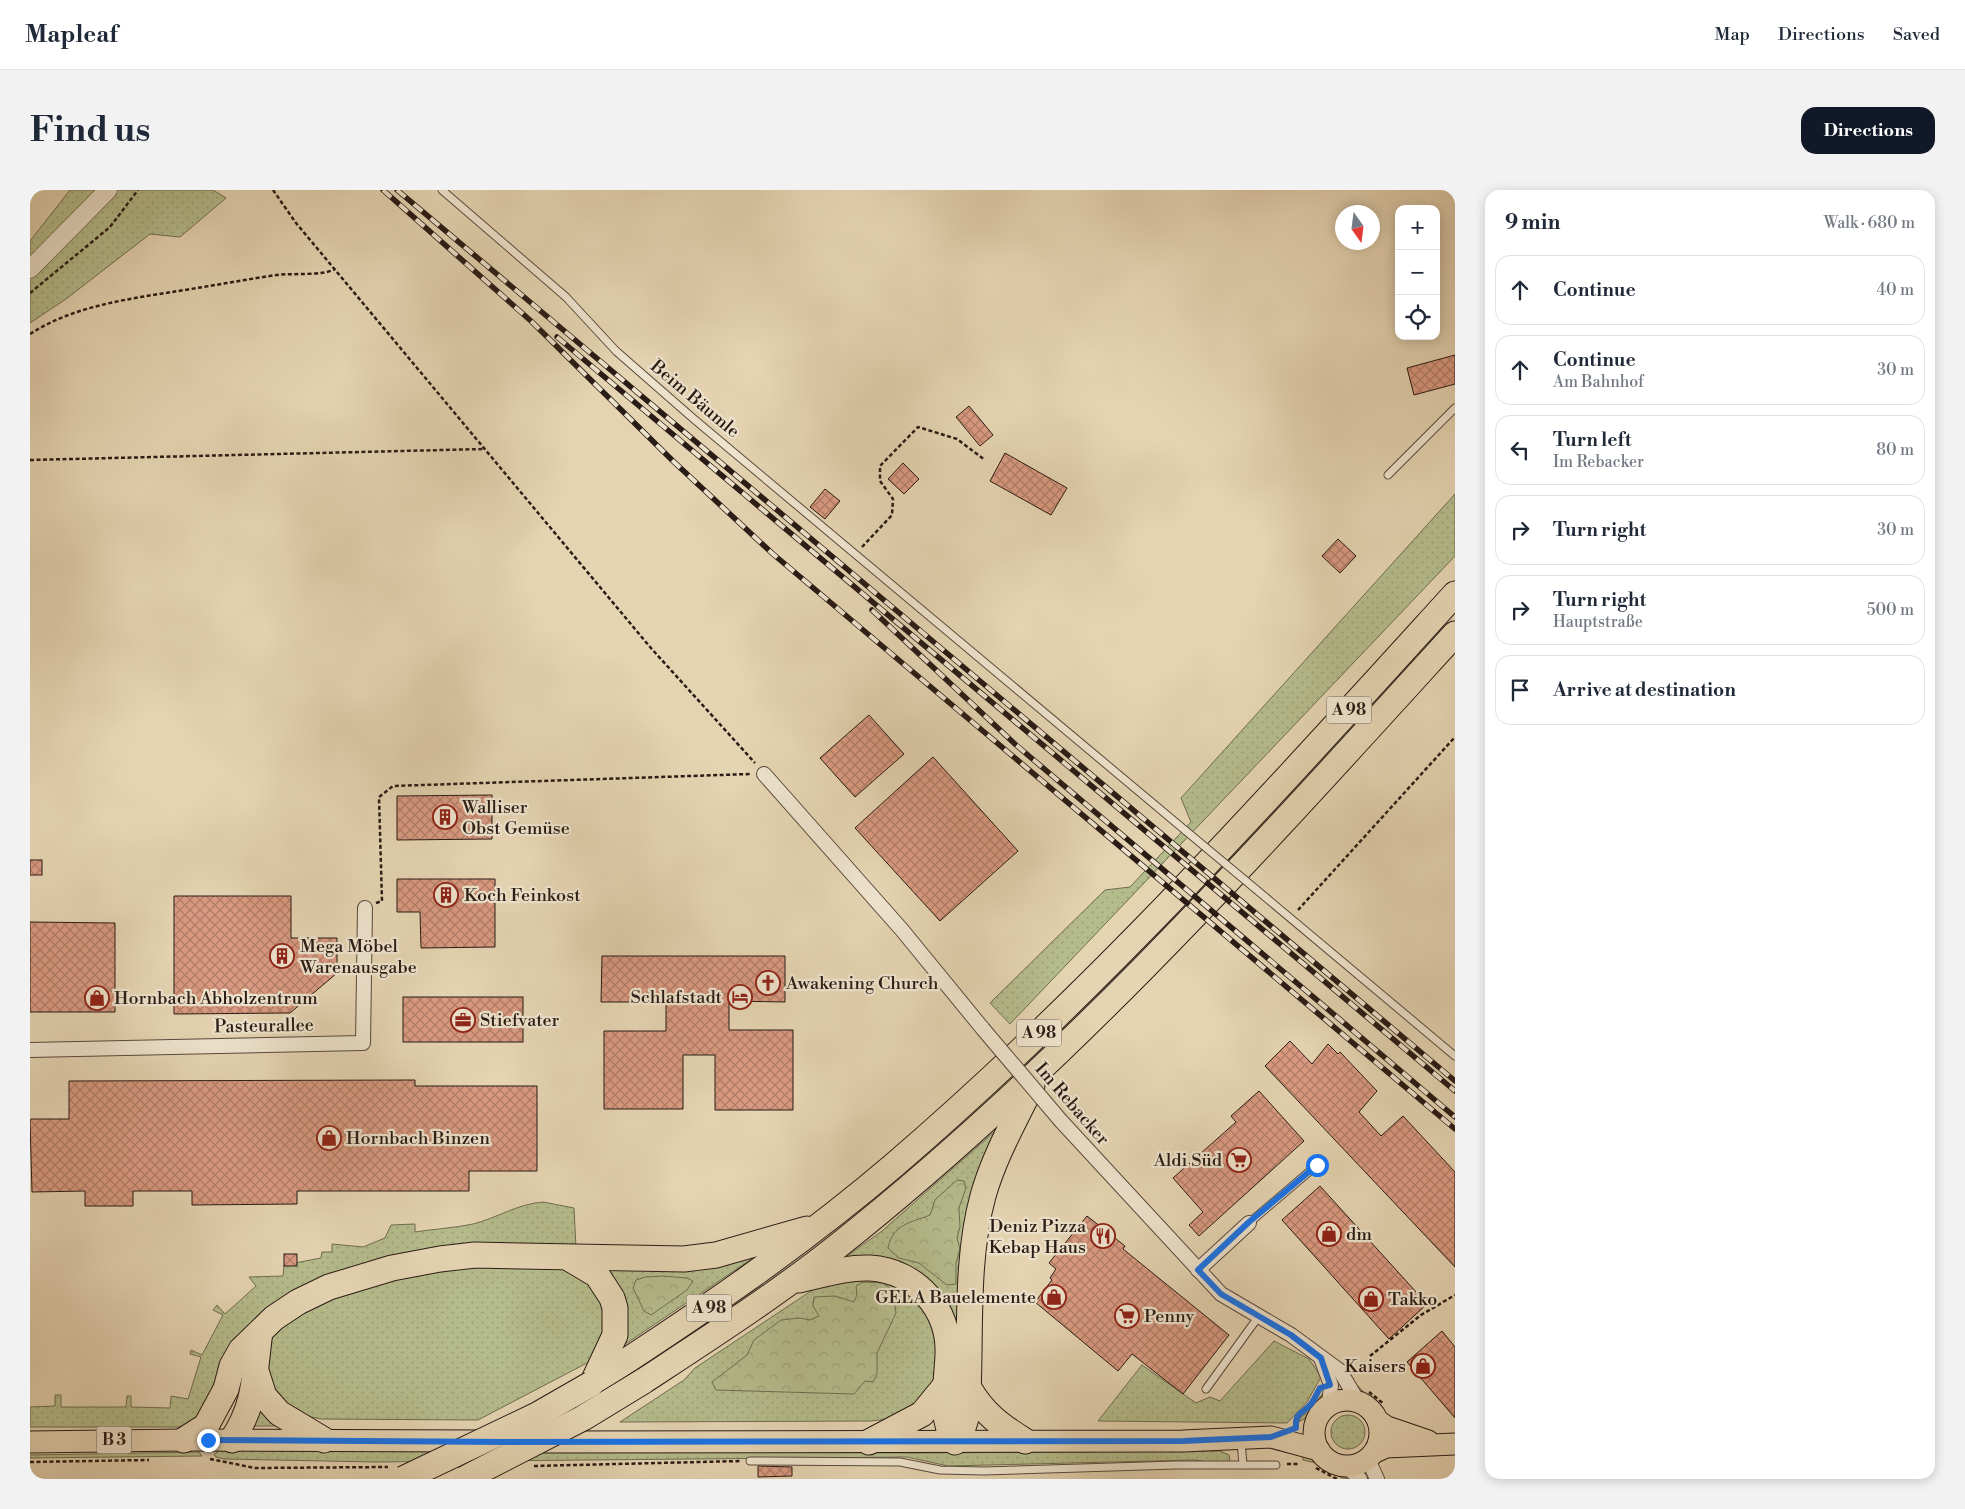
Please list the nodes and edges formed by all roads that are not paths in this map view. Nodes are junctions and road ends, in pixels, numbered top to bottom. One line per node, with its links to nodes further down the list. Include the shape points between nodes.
1 (108, 190): 3 (street)
2 (442, 190): 11 (lane, Beim Bäumle, bridge, via 566,297 616,351)
3 (30, 269)
4 (1455, 408): 5 (lane)
5 (1388, 475)
6 (1455, 594): 15 (highway, A 98, via 1114,960 972,1096 891,1168)
7 (1455, 634): 12 (highway, A 98, via 1176,936)
8 (764, 774): 17 (street, Im Rebacker, bridge, via 902,930 1061,1121)
9 (365, 908): 10 (street, Pasteurallee, via 363,1043)
10 (30, 1050)
11 (1455, 1056)
12 (1038, 1073): 18 (highway, A 98, via 903,1193); 24 (highway, via 993,1163 982,1198)
13 (1317, 1165): 14 (lane)
14 (1249, 1222): 17 (street)
15 (821, 1224): 16 (highway, via 748,1247 684,1259); 23 (highway, A 98, via 766,1268)
16 (570, 1258): 20 (highway, via 475,1255 392,1268 329,1287 298,1302); 23 (highway, via 597,1275 616,1308 615,1335)
17 (1198, 1270): 19 (street, Im Rebacker, via 1221,1294)
18 (791, 1282): 24 (highway, via 842,1270 872,1268 890,1272 919,1287 937,1308 948,1337); 47 (highway, A 98, bridge, via 583,1418)
19 (1259, 1316): 21 (street, Im Rebacker); 26 (lane)
20 (260, 1332): 22 (highway); 25 (highway, via 241,1350 232,1366)
21 (1321, 1358): 27 (street, Im Rebacker, via 1340,1371); 28 (street, via 1330,1385)
22 (257, 1374): 33 (highway, via 245,1419); 34 (highway, via 264,1396 279,1413)
23 (591, 1384): 46 (highway, A 98, bridge, via 528,1419)
24 (957, 1387): 35 (highway, via 987,1415); 37 (highway, via 922,1414); 38 (highway, via 967,1415)
25 (226, 1389): 32 (highway, via 206,1426); 33 (highway)
26 (1206, 1389)
27 (1359, 1403): 28 (main road, B 3, via 1340,1402); 29 (main road, via 1372,1412)
28 (1323, 1413): 30 (main road, B 3); 41 (main road, via 1315,1435)
29 (1381, 1413): 39 (main road, via 1387,1427); 40 (main road, via 1380,1437)
30 (1296, 1436): 31 (main road, B 3); 41 (main road)
31 (1241, 1439): 35 (main road, B 3); 44 (lane)
32 (184, 1440): 33 (main road, B 3); 36 (main road, B 3)
33 (232, 1440): 34 (main road, B 3)
34 (324, 1440): 37 (main road, B 3)
35 (1025, 1441): 38 (main road, B 3)
36 (30, 1442)
37 (870, 1442): 38 (main road, B 3)
38 (955, 1442)
39 (1445, 1444): 40 (main road, via 1386,1447)
40 (1373, 1454): 45 (main road); 48 (street, via 1371,1466)
41 (1312, 1460): 45 (main road, via 1331,1461)
42 (750, 1461): 44 (lane, via 900,1462 940,1470 984,1471 1176,1464)
43 (1276, 1465): 44 (lane)
44 (1243, 1466)
45 (1348, 1475)
46 (403, 1479)
47 (464, 1479)
48 (1378, 1479)

